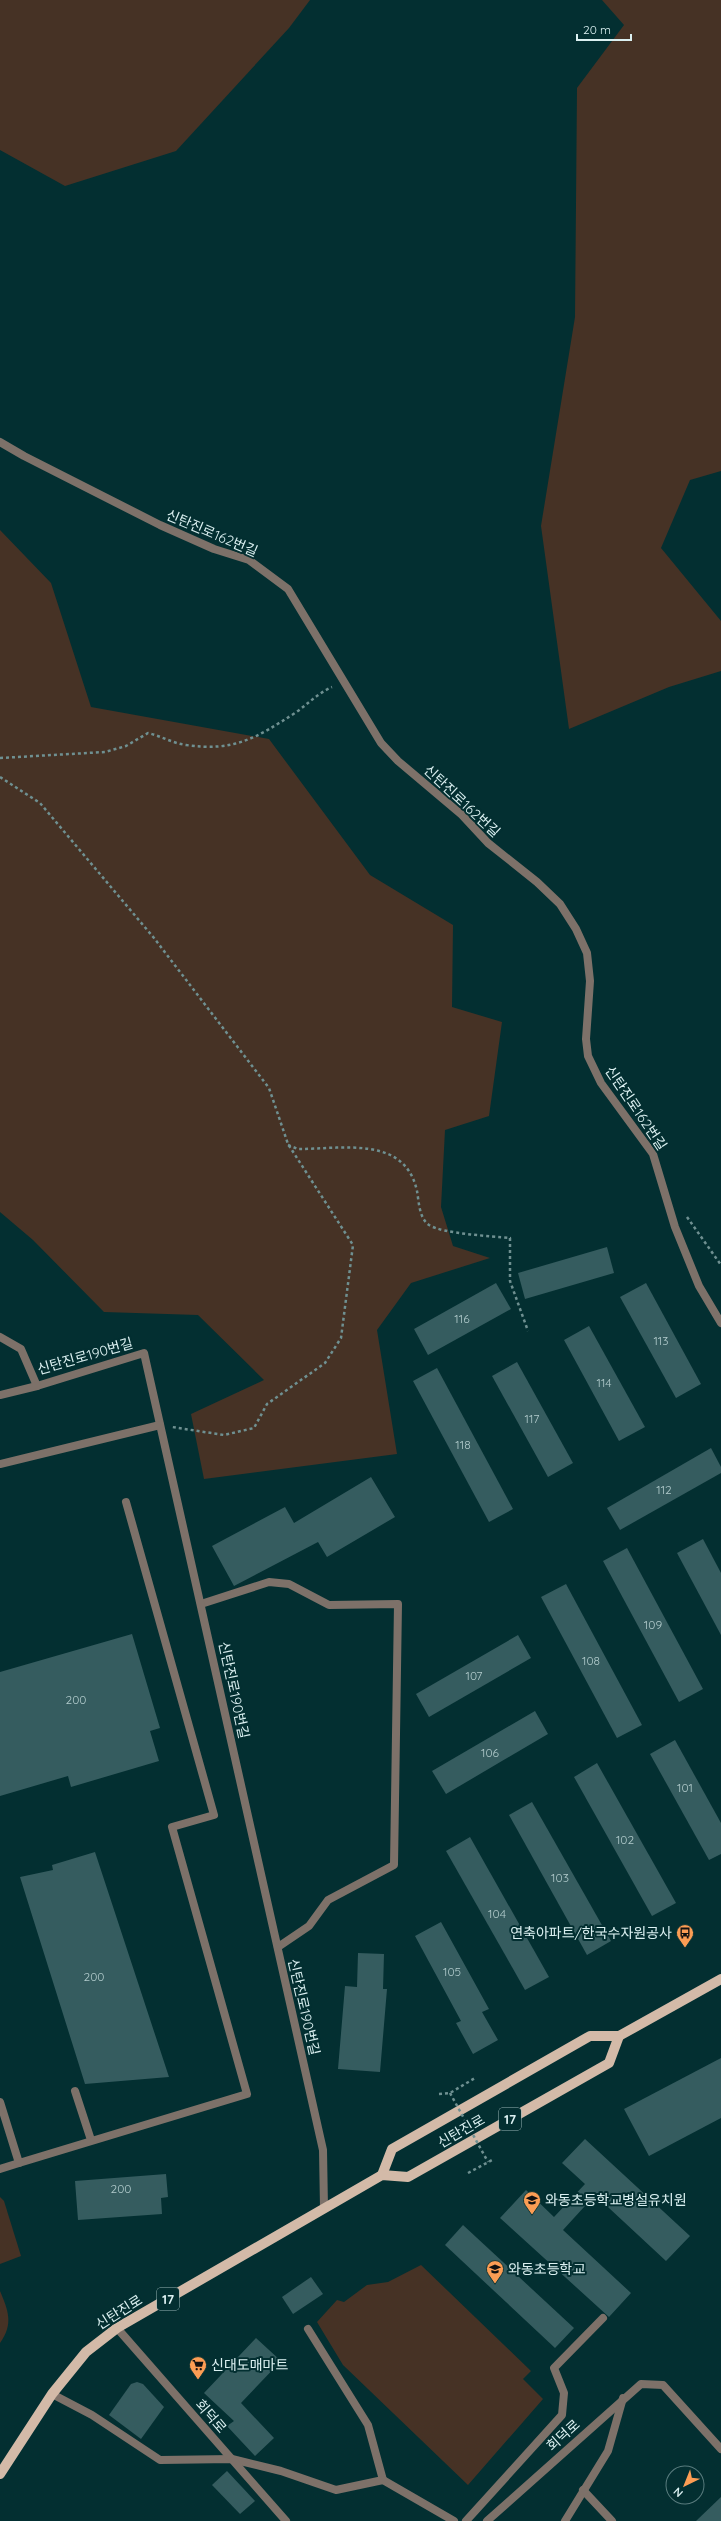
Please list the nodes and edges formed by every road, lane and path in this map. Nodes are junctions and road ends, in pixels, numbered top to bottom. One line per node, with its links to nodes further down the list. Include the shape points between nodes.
1 (0, 442): 2 (street, 신탄진로162번길, via 160,525 214,549 248,560 288,589)
2 (340, 677): 3 (path, via 307,705 241,744 187,745 148,733 126,746 105,752); 8 (street, 신탄진로162번길, via 381,743 398,761 462,815 488,843 537,882 560,904 576,929 587,953 590,981 586,1039 588,1056 601,1083 653,1154 675,1227 699,1286)
3 (0, 758)
4 (0, 777): 5 (path, via 40,803 154,938 269,1088)
5 (288, 1144): 9 (path, via 298,1149 370,1149 388,1152 400,1160 411,1174 421,1214 428,1224 445,1230 510,1238 510,1281); 13 (path, via 353,1245 341,1338 325,1363 267,1404 254,1428 224,1435)
6 (685, 1215): 7 (path)
7 (721, 1265)
8 (721, 1323)
9 (528, 1331)
10 (0, 1337): 11 (street, 신탄진로190번길, via 21,1349)
11 (37, 1386): 12 (street); 13 (street, 신탄진로190번길, via 144,1353)
12 (0, 1395)
13 (160, 1425): 14 (street); 16 (street, 신탄진로190번길)
14 (0, 1464)
15 (126, 1502): 25 (street, via 214,1815 172,1827 247,2094)
16 (202, 1604): 17 (street, 신탄진로190번길); 17 (street, via 269,1582 289,1584 329,1605 398,1604 394,1865 328,1900 309,1926)
17 (278, 1947): 32 (street, 신탄진로190번길, via 323,2150)
18 (721, 1979): 19 (main road, 신탄진로 / 17)
19 (620, 2036): 31 (main road, 신탄진로 / 17, via 590,2036 392,2149); 31 (main road, 신탄진로 / 17, via 609,2063 408,2177)
20 (475, 2078): 22 (path)
21 (75, 2091): 25 (street)
22 (450, 2093): 23 (path); 27 (path, bridge)
23 (439, 2094)
24 (0, 2102): 28 (street)
25 (91, 2140): 28 (street)
26 (494, 2159): 27 (path)
27 (488, 2162): 30 (path)
28 (19, 2163): 29 (street)
29 (0, 2169)
30 (468, 2173)
31 (382, 2175): 32 (main road, 신탄진로 / 17)
32 (324, 2208): 34 (main road, 신탄진로 / 17)
33 (603, 2318): 45 (street, via 554,2368 564,2393 562,2415)
34 (117, 2328): 36 (main road, 신탄진로 / 17, via 86,2352); 39 (street, 회덕로)
35 (308, 2329): 41 (street, via 368,2425)
36 (52, 2394): 39 (street, via 92,2415 160,2460); 40 (main road, 신탄진로 / 17)
37 (623, 2398): 38 (street, 회덕로, via 641,2384 663,2385); 42 (street, via 608,2451); 46 (street, 회덕로)
38 (721, 2449)
39 (232, 2459): 41 (street, via 281,2471 336,2490); 43 (street, 회덕로)
40 (0, 2474)
41 (383, 2480): 44 (street)
42 (583, 2490): 47 (street); 48 (street)
43 (286, 2521)
44 (454, 2521)
45 (466, 2521)
46 (487, 2521)
47 (565, 2521)
48 (612, 2521)

